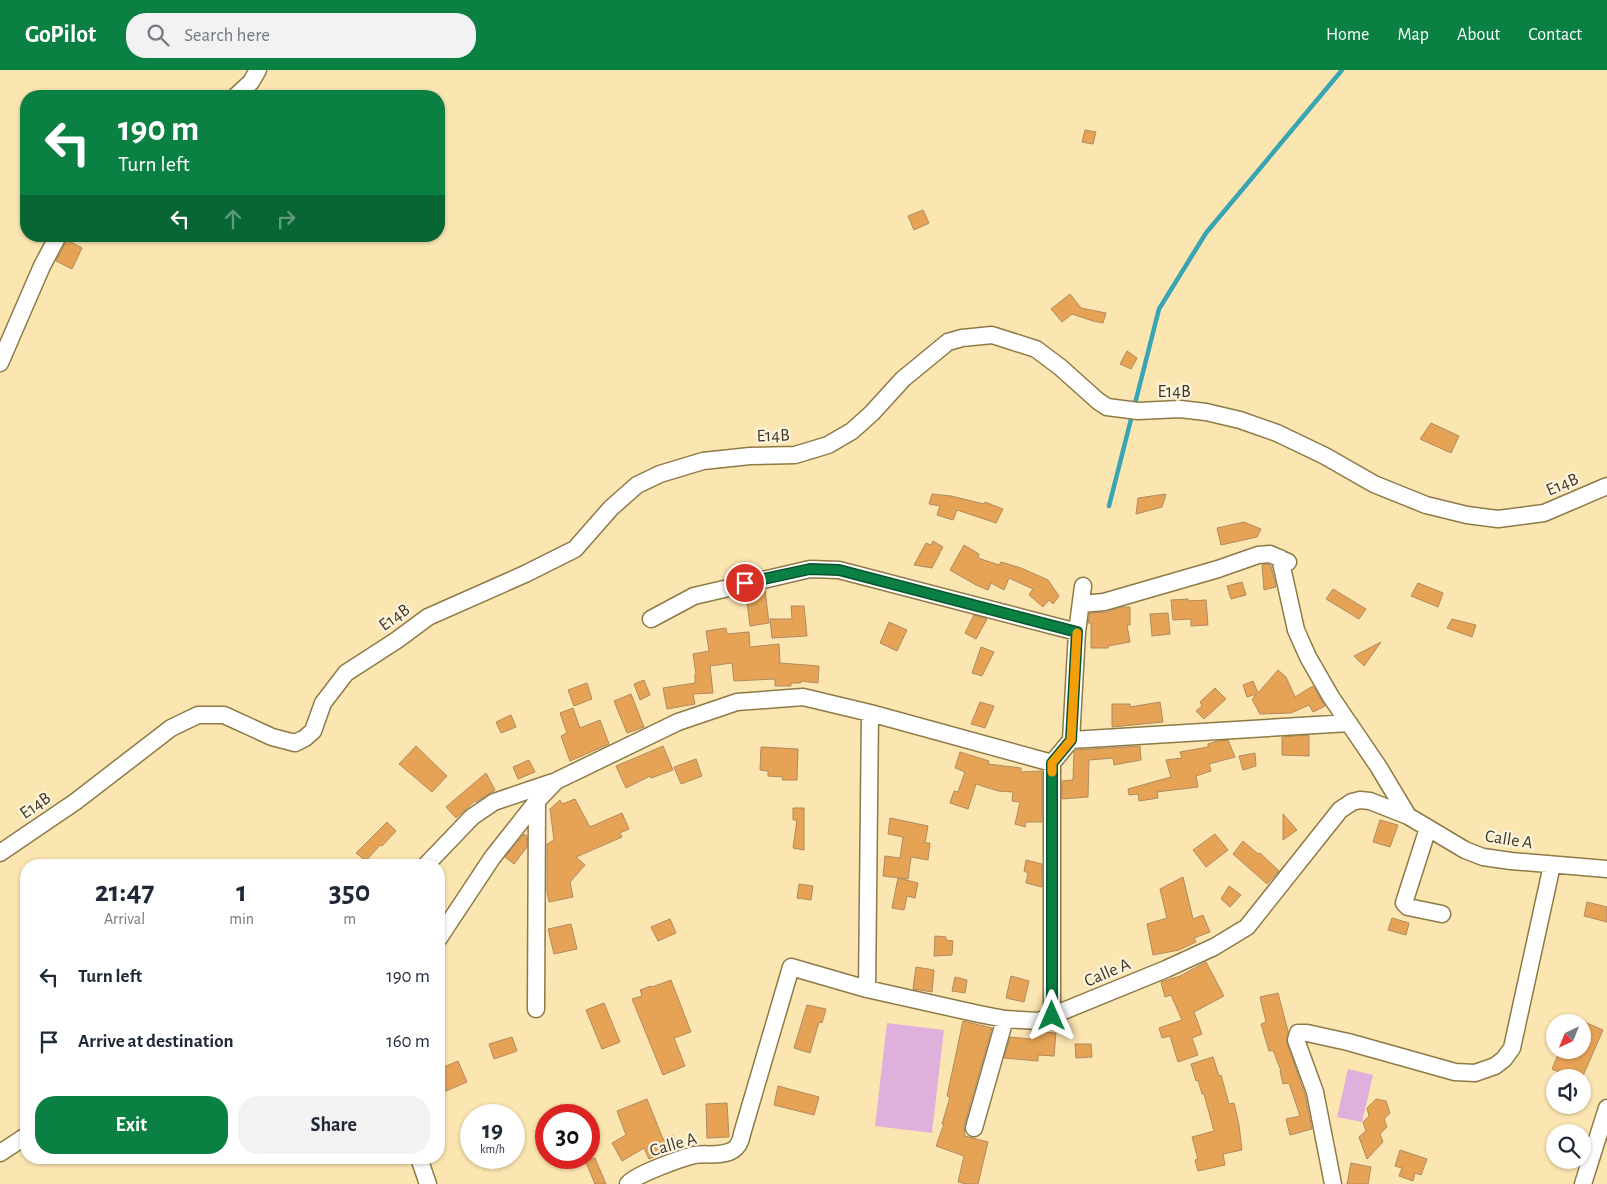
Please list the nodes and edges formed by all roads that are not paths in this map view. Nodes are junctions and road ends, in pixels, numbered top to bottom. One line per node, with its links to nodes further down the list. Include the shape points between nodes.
1 (258, 70): 2 (street)
2 (242, 90)
3 (55, 242): 4 (street)
4 (0, 364)
5 (1607, 486): 18 (street, E14B, via 1544,513 1498,519 1467,515 1426,505 1374,484 1277,433 1240,420 1180,409 1107,408 1036,349 992,336 962,338 948,342 902,379 852,431 828,445 796,455 703,461 637,485 611,508 575,549 428,617 346,673 323,703 313,731 295,743 272,737 224,715 198,715 171,728 75,802)
6 (1083, 586): 7 (street)
7 (1082, 604): 9 (street); 11 (street, via 1104,602 1258,555 1270,554 1284,560 1296,630 1317,673)
8 (652, 619): 9 (street, via 694,596 810,569 839,570)
9 (1077, 632): 12 (street)
10 (870, 713): 13 (street); 14 (street, via 803,697 737,702 678,722); 24 (street)
11 (1349, 723): 12 (street); 16 (street)
12 (1071, 740): 13 (street)
13 (1052, 763): 26 (street)
14 (556, 781): 15 (street); 19 (street, via 494,802 472,817)
15 (537, 801): 23 (street, via 492,858); 25 (street)
16 (1408, 816): 17 (street, Calle A); 26 (street, Calle A, via 1370,801 1352,802 1340,810 1247,927 1214,947 1166,969)
17 (1428, 828): 20 (street, Calle A, via 1483,857); 22 (street, via 1404,903 1408,907)
18 (0, 853)
19 (432, 859)
20 (1552, 865): 21 (street, Calle A); 36 (street, via 1512,1048 1495,1066 1475,1073 1455,1072 1348,1042 1298,1033 1296,1040 1315,1092)
21 (1607, 869)
22 (1442, 914)
23 (445, 929)
24 (867, 988): 27 (street, Calle A); 33 (street, Calle A, via 790,967 737,1146 723,1153 694,1155)
25 (536, 1009)
26 (1052, 1016): 27 (street, Calle A, via 1039,1021)
27 (1005, 1019): 29 (street)
28 (1607, 1108): 37 (street)
29 (974, 1128)
30 (20, 1140): 31 (street)
31 (0, 1153)
32 (421, 1164): 34 (street)
33 (641, 1179): 35 (street, Calle A, via 631,1179)
34 (428, 1184)
35 (628, 1184)
36 (1332, 1184)
37 (1583, 1184)

